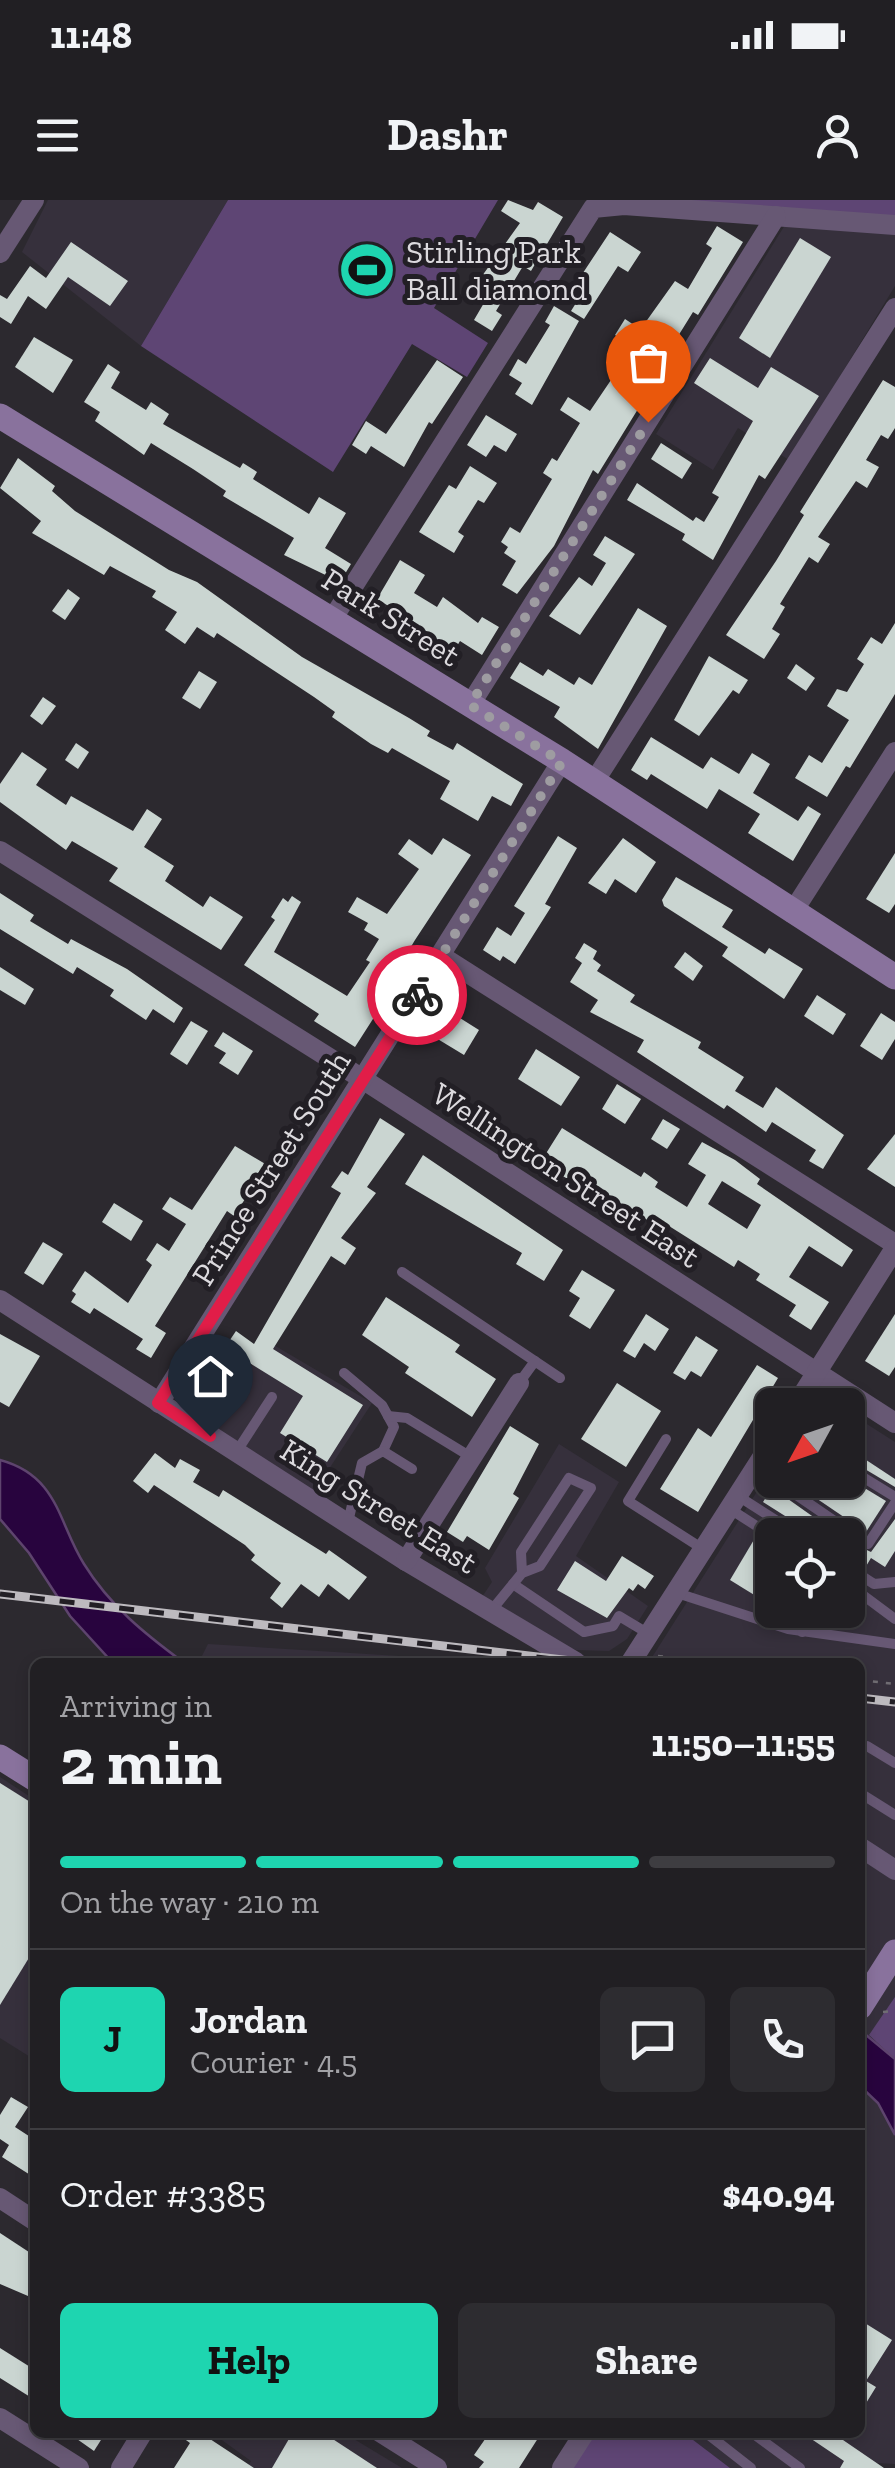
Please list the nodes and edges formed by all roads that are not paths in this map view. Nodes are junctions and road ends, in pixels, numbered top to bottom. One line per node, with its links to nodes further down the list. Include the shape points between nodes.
1 (34, 200): 4 (street)
2 (776, 216): 3 (street); 7 (street, via 592,208); 8 (street)
3 (895, 225)
4 (0, 253)
5 (895, 308): 11 (street)
6 (0, 416): 7 (street, Park Street)
7 (332, 618): 8 (street, Park Street)
8 (470, 705): 10 (street, Park Street)
9 (895, 752): 13 (street)
10 (562, 762): 11 (street, Park Street); 14 (street, Prince Street South)
11 (594, 782): 13 (street, Park Street)
12 (0, 851): 16 (street, Wellington Street East)
13 (792, 914): 15 (street, Park Street)
14 (442, 956): 16 (street, Prince Street South); 17 (street)
15 (895, 977)
16 (363, 1079): 21 (street, Wellington Street East); 27 (street, Prince Street South)
17 (895, 1246): 21 (street)
18 (402, 1272): 20 (lane)
19 (0, 1300): 27 (street, King Street East)
20 (535, 1360): 23 (lane); 24 (lane)
21 (817, 1372): 25 (street); 29 (street, Wellington Street East)
22 (344, 1374): 28 (lane)
23 (560, 1378)
24 (519, 1383): 33 (street)
25 (807, 1388)
26 (272, 1397): 32 (lane)
27 (158, 1403): 32 (street, King Street East)
28 (388, 1416): 31 (lane, via 394,1428); 33 (lane, via 407,1418)
29 (895, 1424)
30 (666, 1439): 43 (lane, via 628,1501)
31 (383, 1451): 34 (lane); 42 (lane, via 362,1463)
32 (236, 1452): 42 (street, King Street East)
33 (472, 1458): 44 (street)
34 (412, 1469)
35 (755, 1469): 39 (street)
36 (865, 1480): 38 (lane)
37 (802, 1498): 38 (lane, via 868,1544)
38 (895, 1500)
39 (734, 1503): 40 (lane); 41 (lane); 43 (street)
40 (764, 1518)
41 (755, 1521)
42 (348, 1523): 44 (street, King Street East)
43 (704, 1549): 49 (street)
44 (406, 1562): 51 (street, King Street East)
45 (522, 1573): 45 (lane, via 540,1566 591,1488 570,1478 521,1552); 48 (lane)
46 (865, 1578): 47 (lane)
47 (895, 1582)
48 (512, 1584): 51 (lane); 55 (lane, via 584,1632 613,1626 620,1616)
49 (676, 1593): 54 (lane); 55 (street)
50 (865, 1597): 52 (lane)
51 (491, 1612): 57 (street, King Street East)
52 (895, 1619)
53 (805, 1628): 54 (lane)
54 (802, 1632): 56 (lane)
55 (649, 1634): 58 (street)
56 (895, 1644)
57 (569, 1658)
58 (634, 1658)
59 (866, 1746): 61 (lane)
60 (0, 1757): 62 (street)
61 (895, 1763)
62 (30, 1775)
63 (865, 1796): 64 (lane)
64 (895, 1815)
65 (865, 1851): 66 (street)
66 (895, 1870)
67 (895, 1952): 68 (street)
68 (868, 2009)
69 (0, 2198): 70 (street)
70 (30, 2218)
71 (0, 2418): 72 (street)
72 (30, 2437)
73 (32, 2438): 79 (street)
74 (140, 2438): 80 (street)
75 (390, 2438): 81 (street)
76 (582, 2438): 82 (street)
77 (713, 2438): 83 (lane)
78 (758, 2438): 84 (lane)
79 (80, 2468)
80 (121, 2468)
81 (438, 2468)
82 (562, 2468)
83 (751, 2468)
84 (800, 2468)

